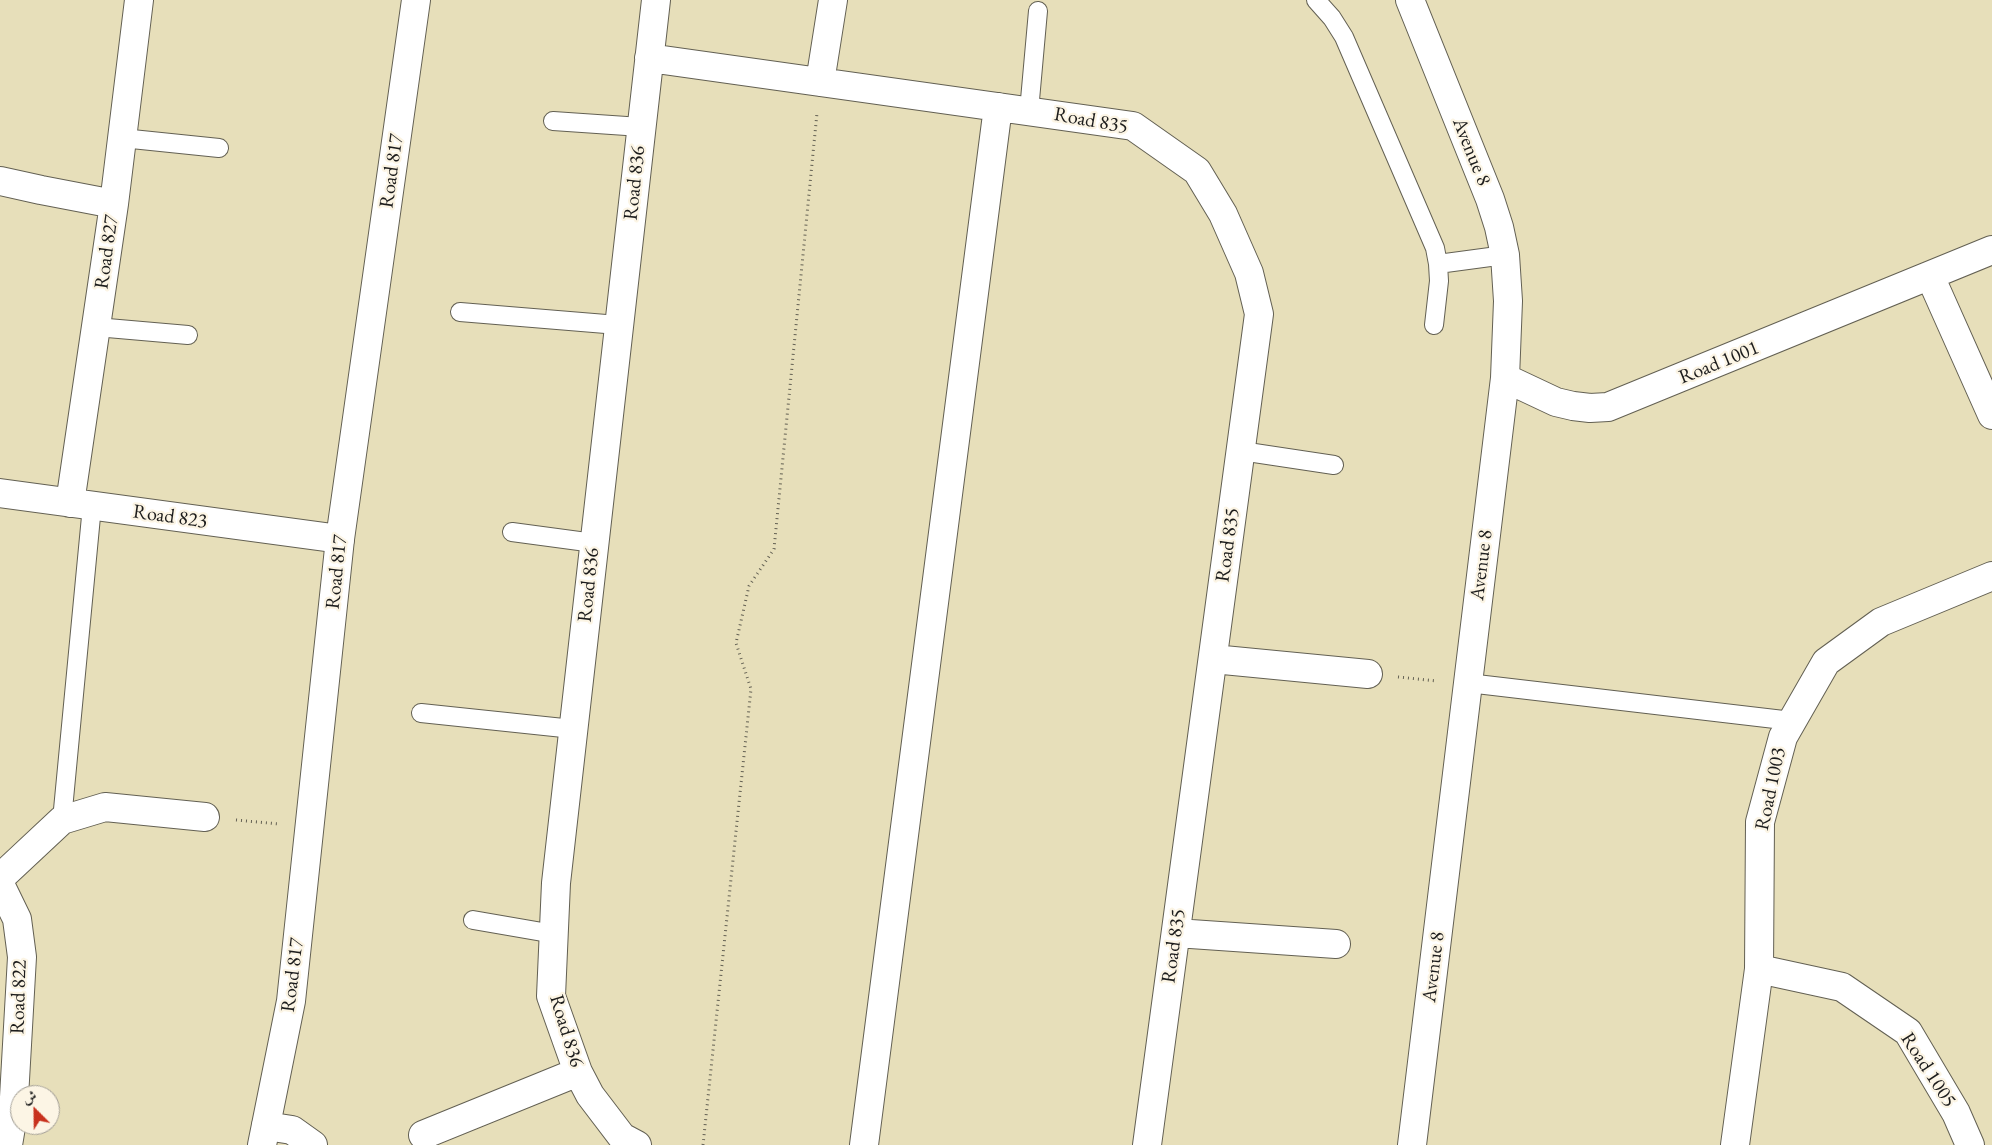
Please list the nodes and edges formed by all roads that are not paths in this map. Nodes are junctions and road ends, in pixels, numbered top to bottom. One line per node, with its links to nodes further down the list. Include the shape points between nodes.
1 (139, 0): 14 (street, Road 827)
2 (416, 0): 34 (street, Road 817)
3 (656, 0): 8 (street, Road 836)
4 (833, 0): 9 (street)
5 (1316, 0): 20 (lane, via 1344,37 1428,232)
6 (1410, 0): 19 (street, Avenue 8, via 1490,199)
7 (1038, 11): 11 (lane)
8 (649, 58): 9 (street, Road 835); 13 (street, Road 836)
9 (820, 82): 10 (street, Road 835)
10 (998, 107): 11 (street, Road 835); 58 (street)
11 (1028, 111): 29 (street, Road 835, via 1133,126 1197,171 1223,214 1249,273 1259,314)
12 (553, 121): 13 (lane)
13 (641, 127): 23 (street, Road 836)
14 (122, 138): 15 (lane); 17 (street, Road 827)
15 (219, 148)
16 (0, 181): 17 (street)
17 (114, 204): 25 (street, Road 827)
18 (1992, 250): 21 (street, Road 1001)
19 (1505, 255): 20 (lane); 27 (street, Avenue 8, via 1508,301)
20 (1438, 264): 24 (lane)
21 (1930, 276): 27 (street, Road 1001, via 1608,407 1590,408 1556,402); 28 (street)
22 (460, 312): 23 (lane)
23 (618, 325): 35 (street, Road 836)
24 (1434, 326)
25 (96, 327): 26 (lane); 32 (street, Road 827)
26 (188, 335)
27 (1505, 378): 39 (street, Avenue 8)
28 (1992, 415)
29 (1241, 452): 30 (lane); 37 (street, Road 835)
30 (1334, 465)
31 (0, 494): 32 (street, Road 823)
32 (81, 504): 34 (street, Road 823); 44 (lane)
33 (512, 532): 35 (lane)
34 (340, 539): 54 (street, Road 817, via 291,1001)
35 (594, 543): 42 (street, Road 836)
36 (1992, 576): 41 (street, Road 1003, via 1881,622 1834,656 1826,662)
37 (1213, 659): 38 (street); 48 (street, Road 835)
38 (1368, 674)
39 (1468, 684): 41 (lane); 60 (street, Avenue 8)
40 (421, 713): 42 (lane)
41 (1792, 721): 51 (street, Road 1003, via 1783,737 1760,822)
42 (573, 729): 49 (street, Road 836, via 556,883)
43 (205, 817): 44 (street, via 105,808)
44 (62, 820): 45 (street)
45 (0, 878)
46 (0, 884): 55 (street, Road 822, via 17,919 22,957 13,1115)
47 (473, 920): 49 (lane)
48 (1176, 933): 50 (street); 59 (street, Road 835)
49 (554, 934): 52 (street, Road 836, via 551,996)
50 (1336, 944)
51 (1759, 969): 61 (street, Road 1003); 62 (street, Road 1005, via 1842,987 1908,1032 1956,1113)
52 (578, 1072): 53 (street); 57 (street, Road 836, via 590,1095 622,1136)
53 (422, 1135)
54 (264, 1136): 56 (street, via 292,1130)
55 (8, 1145)
56 (313, 1145)
57 (637, 1145)
58 (864, 1145)
59 (1147, 1145)
60 (1412, 1145)
61 (1736, 1145)
62 (1970, 1145)

